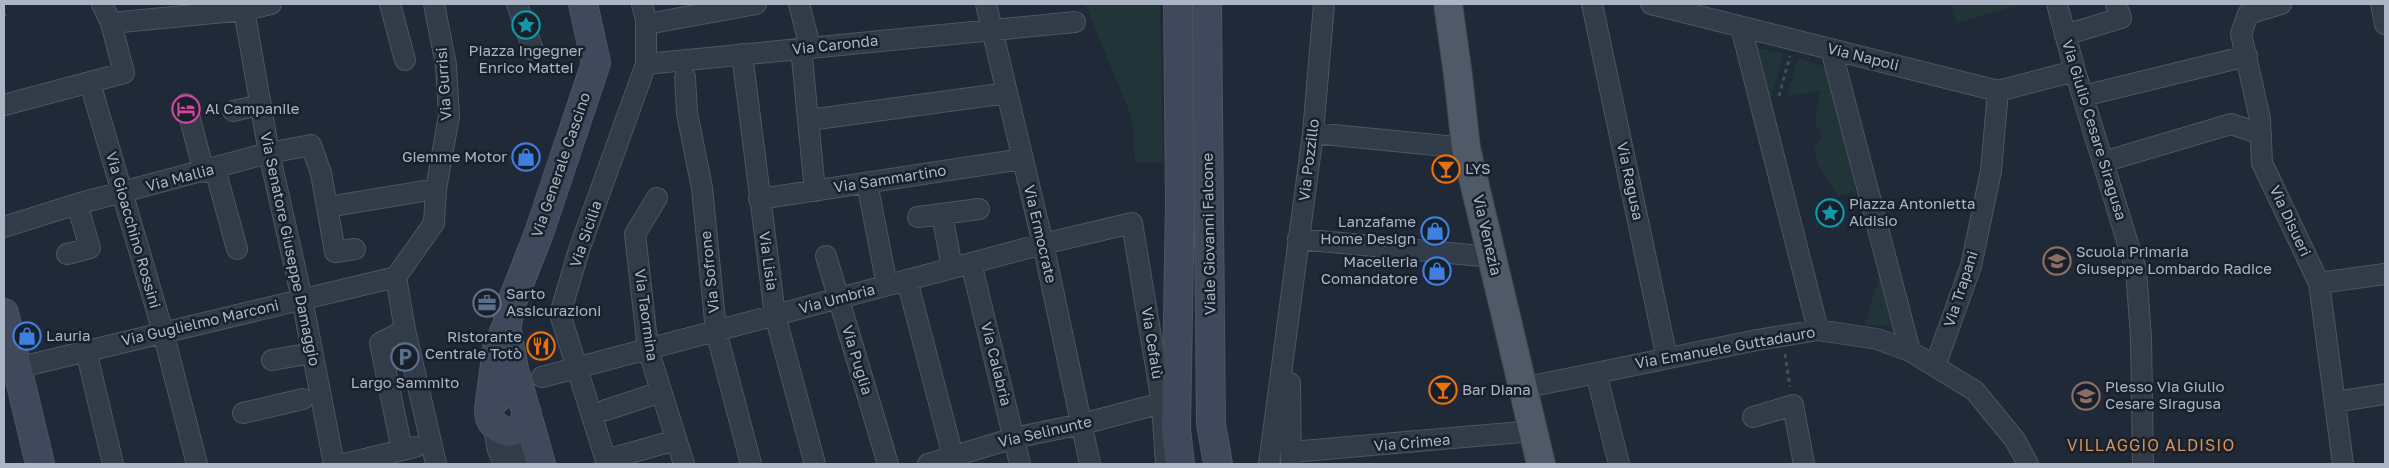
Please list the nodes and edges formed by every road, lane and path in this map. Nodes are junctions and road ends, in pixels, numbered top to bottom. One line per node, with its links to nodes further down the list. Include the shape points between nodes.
1 (102, 4): 26 (street)
2 (271, 4): 21 (street)
3 (390, 4): 37 (street)
4 (434, 4): 60 (street, Via Gurrisi, via 446,65 449,116)
5 (517, 4): 34 (street)
6 (583, 4): 38 (street)
7 (642, 4): 39 (street, Via Sicilia, via 646,20)
8 (756, 4): 24 (street)
9 (799, 4): 32 (street)
10 (986, 4): 29 (street, Via Ermocrate)
11 (1178, 4): 142 (street, Viale Giovanni Falcone, via 1180,203 1176,429)
12 (1207, 4): 143 (street, Viale Giovanni Falcone, via 1211,424)
13 (1324, 4): 52 (street, Via Pozzillo)
14 (1448, 4): 54 (main road, Via Venezia)
15 (1592, 4): 100 (street, Via Ragusa)
16 (1652, 4): 23 (street, Via Napoli)
17 (2057, 4): 30 (street, Via Giulio Cesare Siragusa)
18 (2116, 4): 30 (street, via 2121,18)
19 (2282, 4): 36 (street, Via Disueri, via 2248,14 2242,34)
20 (2381, 4): 27 (street)
21 (244, 7): 22 (street); 49 (street, Via Senatore Giuseppe Damaggio)
22 (157, 11): 26 (street)
23 (1713, 12): 28 (street, Via Napoli)
24 (658, 22)
25 (1074, 22): 29 (street, Via Caronda)
26 (111, 24): 42 (street, via 124,72)
27 (2385, 24)
28 (1741, 27): 31 (street, Via Napoli); 93 (street)
29 (992, 29): 32 (street, Via Caronda); 44 (street, Via Ermocrate)
30 (2065, 34): 40 (street, Via Giulio Cesare Siragusa)
31 (1794, 40): 33 (street, Via Napoli); 46 (path)
32 (806, 48): 35 (street, Via Caronda); 51 (street)
33 (1830, 49): 43 (street, Via Napoli); 98 (street)
34 (533, 50): 38 (path)
35 (742, 54): 39 (street, Via Caronda); 64 (street, Via Lisia)
36 (2246, 56): 45 (street); 53 (street, Via Disueri)
37 (405, 60)
38 (596, 63): 91 (street, Via Generale Cascino)
39 (646, 64): 104 (street, Via Sicilia, via 579,250 560,314)
40 (2075, 71): 43 (street, Via Napoli); 45 (street, Via Giulio Cesare Siragusa)
41 (685, 77): 94 (street, Via Sofrone, via 687,113 702,188)
42 (90, 83): 48 (street); 62 (street, Via Gioacchino Rossini)
43 (1998, 91): 103 (street, Via Trapani, via 1991,171 1971,266)
44 (1007, 93): 51 (street); 56 (street, Via Ermocrate)
45 (2083, 96): 57 (street, Via Giulio Cesare Siragusa)
46 (1778, 99)
47 (186, 104): 58 (street)
48 (4, 105)
49 (261, 105): 50 (street); 55 (street, Via Senatore Giuseppe Damaggio)
50 (233, 111)
51 (809, 120): 61 (street)
52 (1313, 133): 54 (street); 72 (street, Via Pozzillo)
53 (2261, 134): 57 (street, via 2231,124); 84 (street, Via Disueri, via 2262,163)
54 (1466, 148): 78 (main road, Via Venezia)
55 (269, 153): 58 (street, Via Mallia); 66 (street, Via Mallia, via 311,145 321,173); 87 (street, Via Senatore Giuseppe Damaggio)
56 (1022, 159): 59 (street, Via Sammartino); 73 (street, Via Ermocrate)
57 (2103, 162): 149 (street, Via Giulio Cesare Siragusa, via 2136,270 2141,337)
58 (209, 170): 62 (street, Via Mallia); 74 (street)
59 (867, 183): 61 (street, Via Sammartino); 85 (street)
60 (436, 189): 66 (street); 82 (street, Via Gurrisi, via 434,223)
61 (815, 191): 64 (street, Via Sammartino)
62 (124, 192): 65 (street, Via Mallia); 95 (street, Via Gioacchino Rossini)
63 (657, 198): 97 (street, Via Taormina, via 635,234)
64 (759, 199): 89 (street, Via Lisia)
65 (78, 204): 71 (street, Via Mallia); 76 (street, via 90,248)
66 (327, 207): 75 (street, via 335,252)
67 (979, 209): 68 (street)
68 (942, 214): 69 (street); 80 (street)
69 (918, 217)
70 (1132, 223): 73 (street, Via Umbria); 113 (street, Via Cefalù)
71 (4, 227)
72 (1298, 239): 78 (street); 90 (street, Via Pozzillo)
73 (1043, 244): 79 (street, Via Umbria); 118 (street, Via Ermocrate)
74 (237, 249)
75 (355, 249)
76 (67, 254)
77 (826, 256): 86 (street, Via Puglia)
78 (1492, 257): 108 (main road, Via Venezia)
79 (971, 263): 80 (street, Via Umbria); 121 (street, Via Calabria)
80 (952, 268): 83 (street, Via Umbria)
81 (2385, 274): 84 (street)
82 (396, 277): 87 (street, Via Guglielmo Marconi); 92 (street)
83 (907, 280): 85 (street, Via Umbria); 125 (street)
84 (2319, 283): 112 (street, Via Disueri)
85 (887, 285): 86 (street, Via Umbria)
86 (838, 298): 89 (street, Via Umbria); 137 (street, Via Puglia)
87 (302, 299): 95 (street, Via Guglielmo Marconi); 99 (street, Via Senatore Giuseppe Damaggio)
88 (4, 313): 105 (street)
89 (776, 315): 94 (street, Via Umbria); 136 (street, Via Lisia)
90 (1289, 316): 123 (street, Via Pozzillo); 144 (street, Via Pozzillo)
91 (506, 325): 120 (street, via 514,369); 120 (street, Via Generale Cascino, via 497,349)
92 (405, 330): 124 (street, via 380,343 389,386 411,448); 132 (street)
93 (1818, 330): 96 (street, Via Emanuele Guttadauro); 98 (street, Via Emanuele Guttadauro, via 1877,339)
94 (716, 331): 97 (street, Via Umbria); 135 (street, Via Sofrone)
95 (162, 332): 105 (street, Via Guglielmo Marconi); 129 (street, Via Gioacchino Rossini)
96 (1782, 336): 100 (street, Via Emanuele Guttadauro); 114 (path)
97 (648, 349): 104 (street, Via Umbria); 109 (street, Via Taormina)
98 (1910, 351): 103 (street, Via Emanuele Guttadauro)
99 (312, 353): 101 (street); 111 (street, Via Senatore Giuseppe Damaggio)
100 (1668, 358): 106 (street, Via Emanuele Guttadauro)
101 (272, 360)
102 (89, 363): 128 (street)
103 (1936, 366): 148 (street, Via Emanuele Guttadauro, via 1975,391 2016,440)
104 (576, 368): 107 (street, Via Umbria); 126 (street, Via Sicilia)
105 (10, 369): 127 (street)
106 (1596, 373): 108 (street, Via Emanuele Guttadauro); 146 (street)
107 (542, 377)
108 (1523, 388): 119 (main road, Via Venezia)
109 (661, 392): 115 (street); 122 (street, Via Taormina)
110 (2385, 394): 112 (street)
111 (314, 397): 116 (street); 130 (street, Via Senatore Giuseppe Damaggio)
112 (2335, 402): 150 (street, Via Disueri)
113 (1162, 403): 118 (street, Via Selinunte); 141 (street, Via Cefalù)
114 (1793, 405): 117 (street); 147 (street)
115 (606, 410)
116 (243, 413)
117 (1753, 417)
118 (1082, 424): 121 (street, Via Selinunte); 140 (street, Via Ermocrate)
119 (1533, 431): 123 (street, Via Crimea); 145 (main road, Via Venezia)
120 (518, 434): 133 (street, via 498,450)
121 (1014, 438): 125 (street, Via Selinunte); 139 (street, Via Calabria)
122 (676, 440): 126 (street); 134 (street, Via Taormina)
123 (1291, 458)
124 (384, 459): 131 (street)
125 (954, 460): 138 (street, Via Selinunte)
126 (608, 462)
127 (40, 464)
128 (113, 464)
129 (197, 464)
130 (334, 464)
131 (344, 464)
132 (436, 464)
133 (504, 464)
134 (684, 464)
135 (751, 464)
136 (815, 464)
137 (888, 464)
138 (928, 464)
139 (1020, 464)
140 (1090, 464)
141 (1166, 464)
142 (1180, 464)
143 (1218, 464)
144 (1269, 464)
145 (1541, 464)
146 (1619, 464)
147 (1804, 464)
148 (2028, 464)
149 (2143, 464)
150 (2343, 464)

